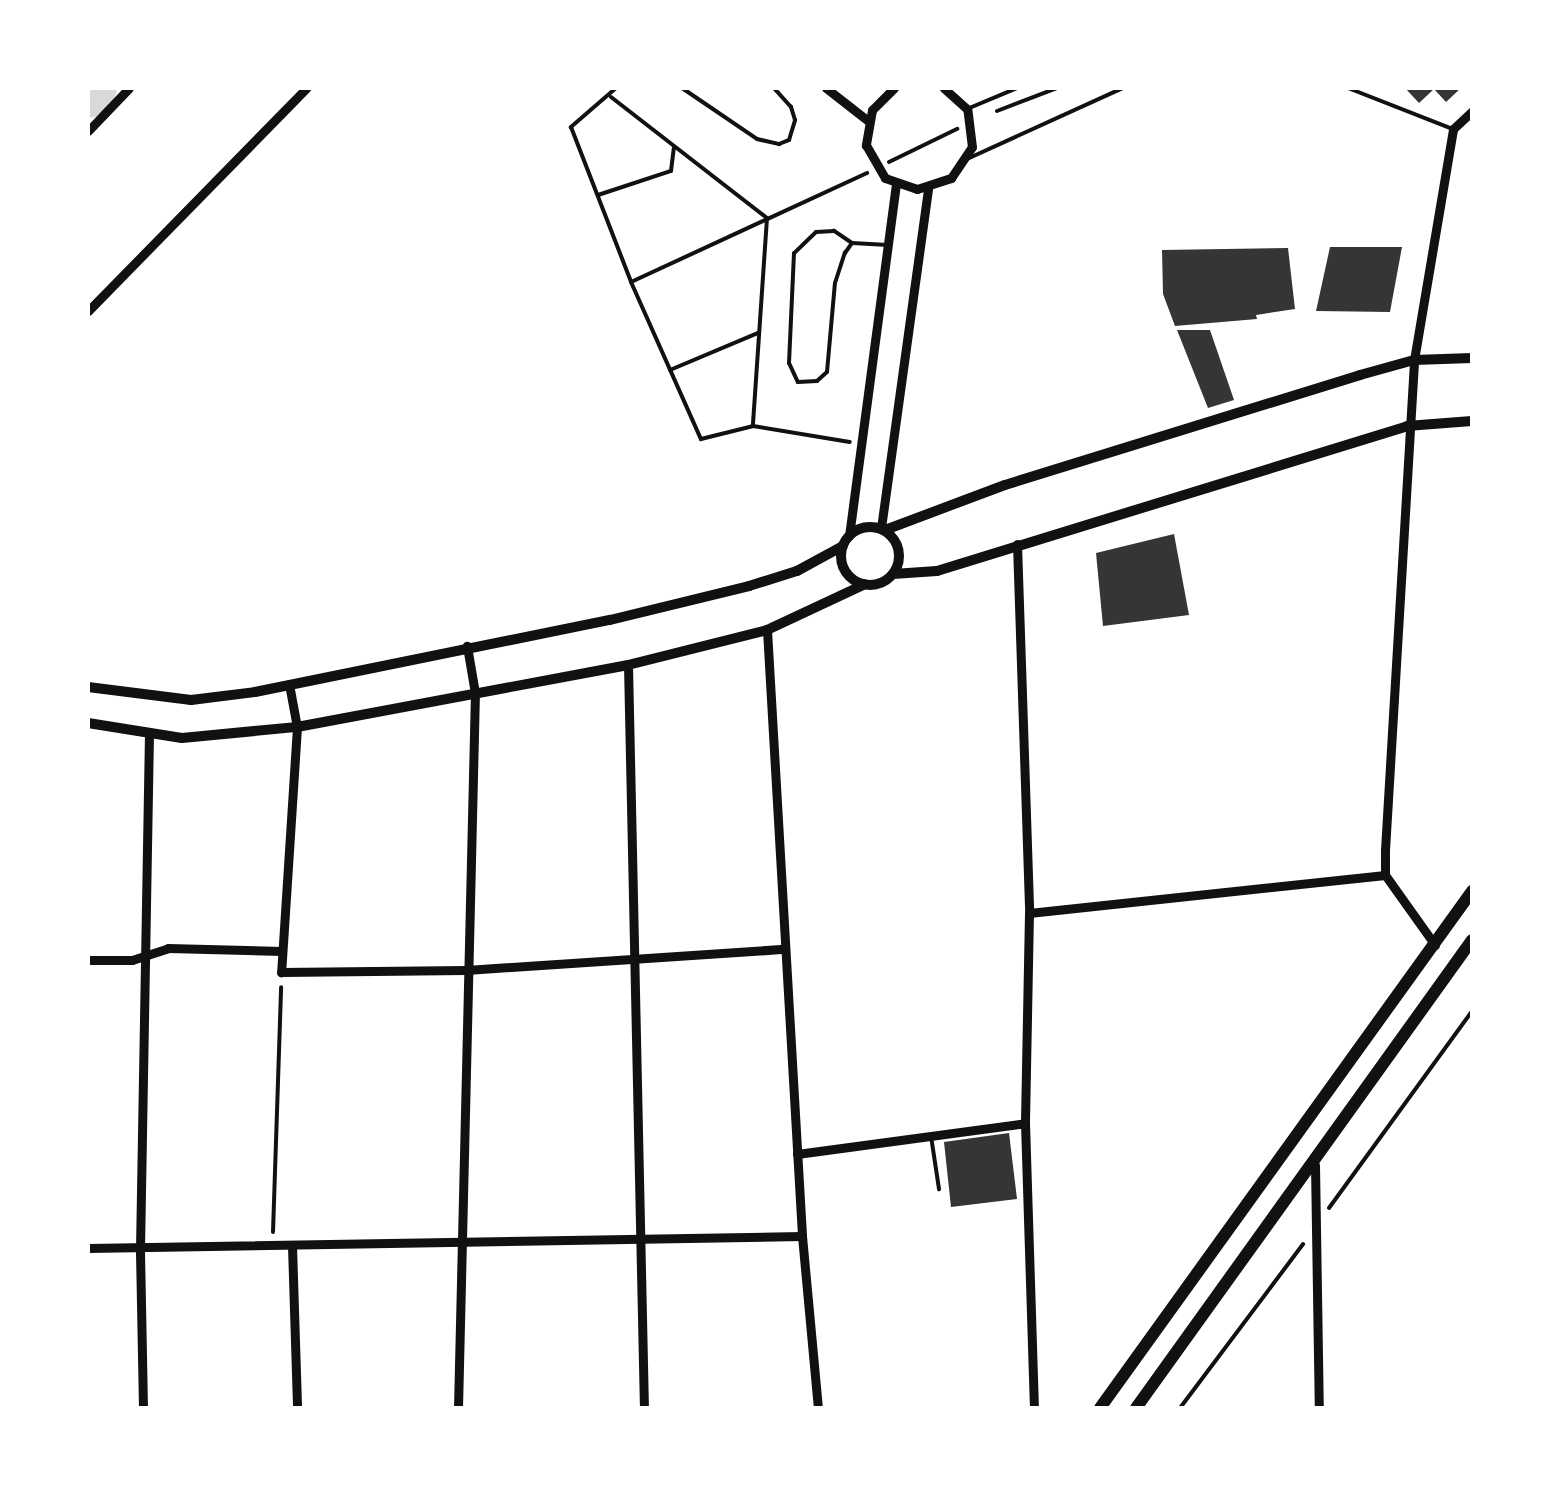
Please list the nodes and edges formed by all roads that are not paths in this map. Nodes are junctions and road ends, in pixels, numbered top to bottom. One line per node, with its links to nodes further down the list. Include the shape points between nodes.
1 (129, 88): 15 (street)
2 (306, 88): 21 (street)
3 (682, 88): 4 (lane, via 757,139 779,144 788,140 795,120)
4 (774, 88)
5 (826, 88): 13 (street)
6 (944, 88): 11 (street)
7 (1017, 88): 11 (lane)
8 (1123, 88): 16 (lane)
9 (1348, 88): 14 (lane)
10 (886, 89): 13 (street)
11 (967, 109): 16 (street)
12 (1472, 111): 14 (street)
13 (867, 120): 17 (street, via 866,145 876,168)
14 (1452, 129): 23 (street)
15 (88, 131)
16 (967, 159): 18 (street, via 951,178)
17 (896, 184): 18 (street); 20 (street)
18 (928, 188): 26 (street)
19 (852, 243): 19 (lane, via 837,270 826,372 798,382 789,363 794,253 816,232 834,231); 20 (lane)
20 (888, 245): 27 (street)
21 (88, 311)
22 (1472, 358): 23 (street)
23 (1414, 360): 25 (street); 26 (street, via 1005,484)
24 (1472, 422): 25 (street)
25 (1408, 426): 28 (street); 40 (street)
26 (883, 529): 27 (street, via 867,526); 29 (street, via 898,545)
27 (846, 541): 30 (street, via 848,574); 32 (street, via 797,571 749,586)
28 (1017, 544): 29 (street, via 937,571); 42 (street)
29 (893, 574): 30 (street)
30 (865, 584): 31 (street)
31 (767, 630): 33 (street); 45 (street)
32 (467, 646): 34 (street); 36 (street)
33 (628, 665): 36 (street); 48 (street)
34 (289, 684): 35 (street, via 191,700); 38 (street)
35 (88, 686)
36 (476, 692): 38 (street); 50 (street)
37 (88, 724): 39 (street)
38 (297, 727): 39 (street, via 218,738); 46 (street)
39 (148, 734): 47 (street)
40 (1386, 875): 42 (street); 44 (street)
41 (1472, 891): 44 (main road)
42 (1029, 913): 51 (street)
43 (1472, 940): 54 (main road)
44 (1435, 945): 68 (main road)
45 (784, 949): 48 (street); 53 (street)
46 (282, 951): 47 (street, via 168,948); 50 (street, via 281,972)
47 (144, 956): 49 (street); 61 (street)
48 (633, 958): 50 (street); 57 (street)
49 (88, 960)
50 (466, 970): 58 (street)
51 (1025, 1123): 52 (street); 67 (street)
52 (932, 1136): 53 (street); 55 (lane)
53 (797, 1154): 56 (street)
54 (1315, 1165): 69 (main road); 70 (street)
55 (939, 1188)
56 (802, 1236): 57 (street); 66 (street)
57 (639, 1239): 58 (street); 65 (street)
58 (460, 1243): 59 (street); 64 (street)
59 (292, 1246): 61 (street); 63 (street)
60 (88, 1248): 61 (street)
61 (140, 1249): 62 (street)
62 (144, 1408)
63 (296, 1408)
64 (458, 1408)
65 (644, 1408)
66 (818, 1408)
67 (1034, 1408)
68 (1100, 1408)
69 (1136, 1408)
70 (1319, 1408)

